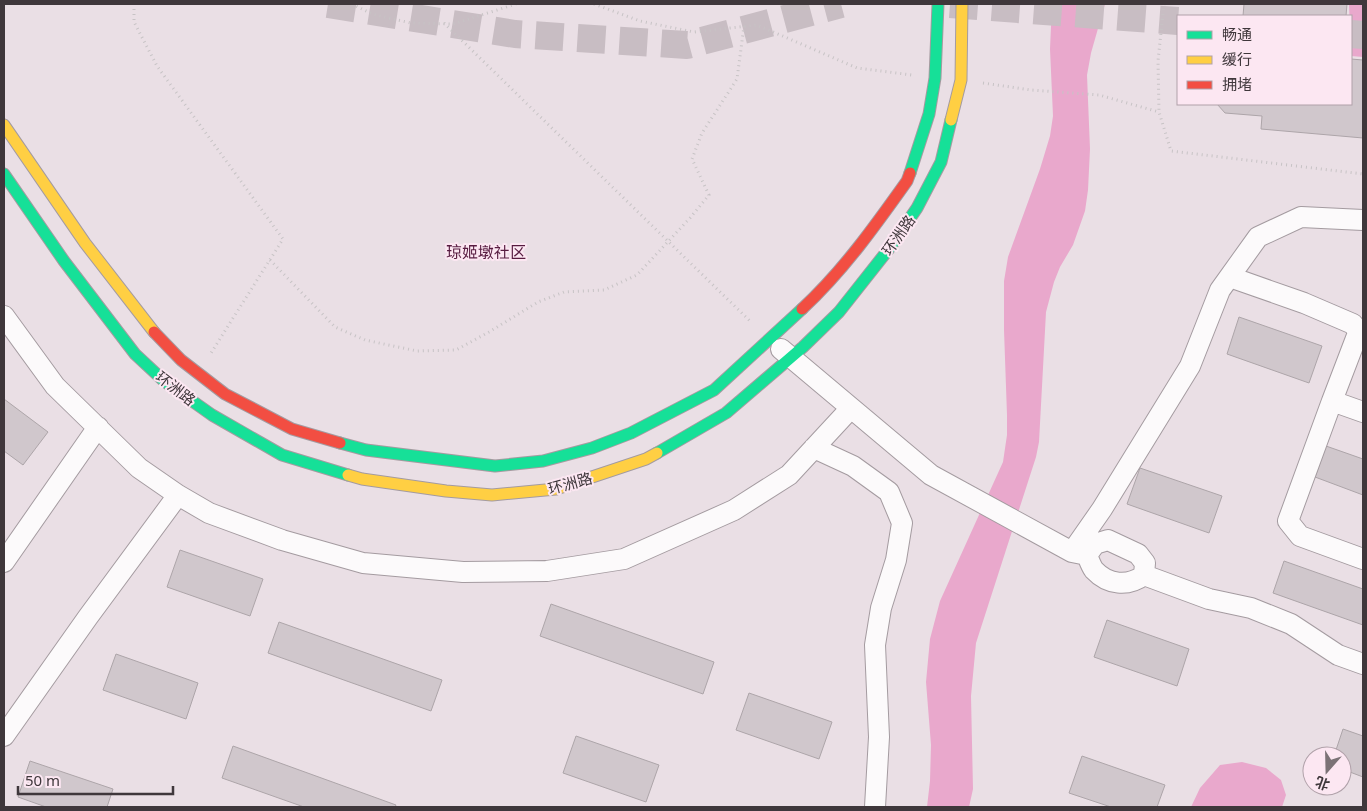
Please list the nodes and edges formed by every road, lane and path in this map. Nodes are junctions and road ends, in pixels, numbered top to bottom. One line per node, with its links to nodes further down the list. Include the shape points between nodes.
1 (134, 4): 18 (path, via 134,22 156,66 283,239)
2 (352, 4): 8 (path, via 372,14 411,23)
3 (516, 4): 8 (path, via 454,24)
4 (594, 4): 9 (path, via 640,21 694,32)
5 (938, 4): 10 (street, 环洲路)
6 (962, 4): 11 (street, 环洲路)
7 (1164, 4): 12 (path, via 1158,61)
8 (444, 24): 17 (path)
9 (744, 26): 10 (path, via 757,25 857,68); 17 (path, via 738,79 702,133 692,159 709,195)
10 (934, 78): 22 (street, 环洲路, via 929,114 907,180 867,237 819,293)
11 (961, 80): 12 (path, via 1099,95); 23 (street, 环洲路, via 941,162 917,208 839,312)
12 (1159, 112): 15 (path, via 1171,150)
13 (4, 126): 24 (street, 环洲路, via 134,307 158,337)
14 (4, 174): 23 (street, 环洲路, via 118,333 164,381 212,415 282,454 362,479 492,495 556,489 646,459 726,413)
15 (1363, 174)
16 (1363, 220): 19 (street, via 1301,217 1258,237)
17 (668, 241): 18 (path, via 637,275 604,290 564,292 538,302 456,350 417,351 365,340 335,327); 22 (path)
18 (270, 260): 24 (path)
19 (1230, 277): 21 (street, via 1353,324); 31 (street, via 1220,290 1190,366 1102,509)
20 (4, 316): 28 (street, via 55,386)
21 (1361, 336): 25 (street)
22 (768, 338): 23 (street); 24 (street, 环洲路, via 714,390 630,434 543,461 495,466 366,450 292,429 225,394)
23 (791, 357): 26 (street)
24 (199, 373)
25 (1332, 400): 27 (street); 32 (street, via 1288,521 1300,536)
26 (851, 408): 29 (street); 31 (street, via 931,475)
27 (1363, 412)
28 (98, 428): 30 (street, via 138,468); 33 (street)
29 (814, 448): 30 (street, via 789,475 734,510 700,526 624,559 547,570 463,572 363,563 282,540 208,513); 37 (street, via 853,466 889,492 902,523 875,645 879,737)
30 (178, 495): 36 (street)
31 (1080, 554): 34 (street, via 1107,580 1128,584); 34 (street, via 1108,540 1138,554 1145,563)
32 (1363, 559)
33 (4, 562)
34 (1144, 575): 35 (street, via 1209,599 1252,608 1291,624 1338,655)
35 (1363, 664)
36 (4, 736)
37 (875, 807)

